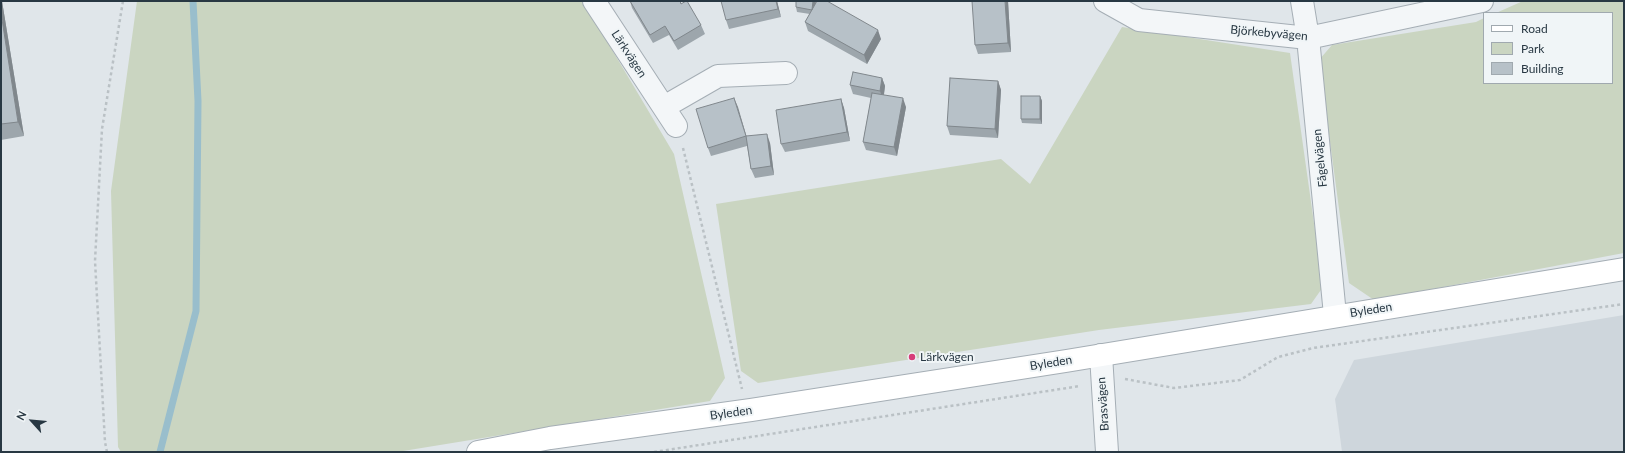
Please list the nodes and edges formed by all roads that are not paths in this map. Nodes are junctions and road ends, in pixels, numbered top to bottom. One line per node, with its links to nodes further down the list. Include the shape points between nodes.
1 (594, 1): 7 (street, Lärkvägen)
2 (1106, 1): 5 (street, Björkebyvägen, via 1138,20)
3 (1302, 1): 5 (street, Fågelvägen)
4 (1482, 1): 5 (street, Björkebyvägen)
5 (1308, 38): 10 (street, Fågelvägen)
6 (786, 73): 7 (street, via 718,76)
7 (664, 107): 8 (street, Lärkvägen)
8 (676, 126)
9 (1624, 269): 10 (street, Byleden)
10 (1335, 315): 11 (street, Byleden)
11 (1100, 355): 12 (street, Byleden, via 751,410 550,438); 13 (street, Brasvägen)
12 (478, 452)
13 (1107, 452)

